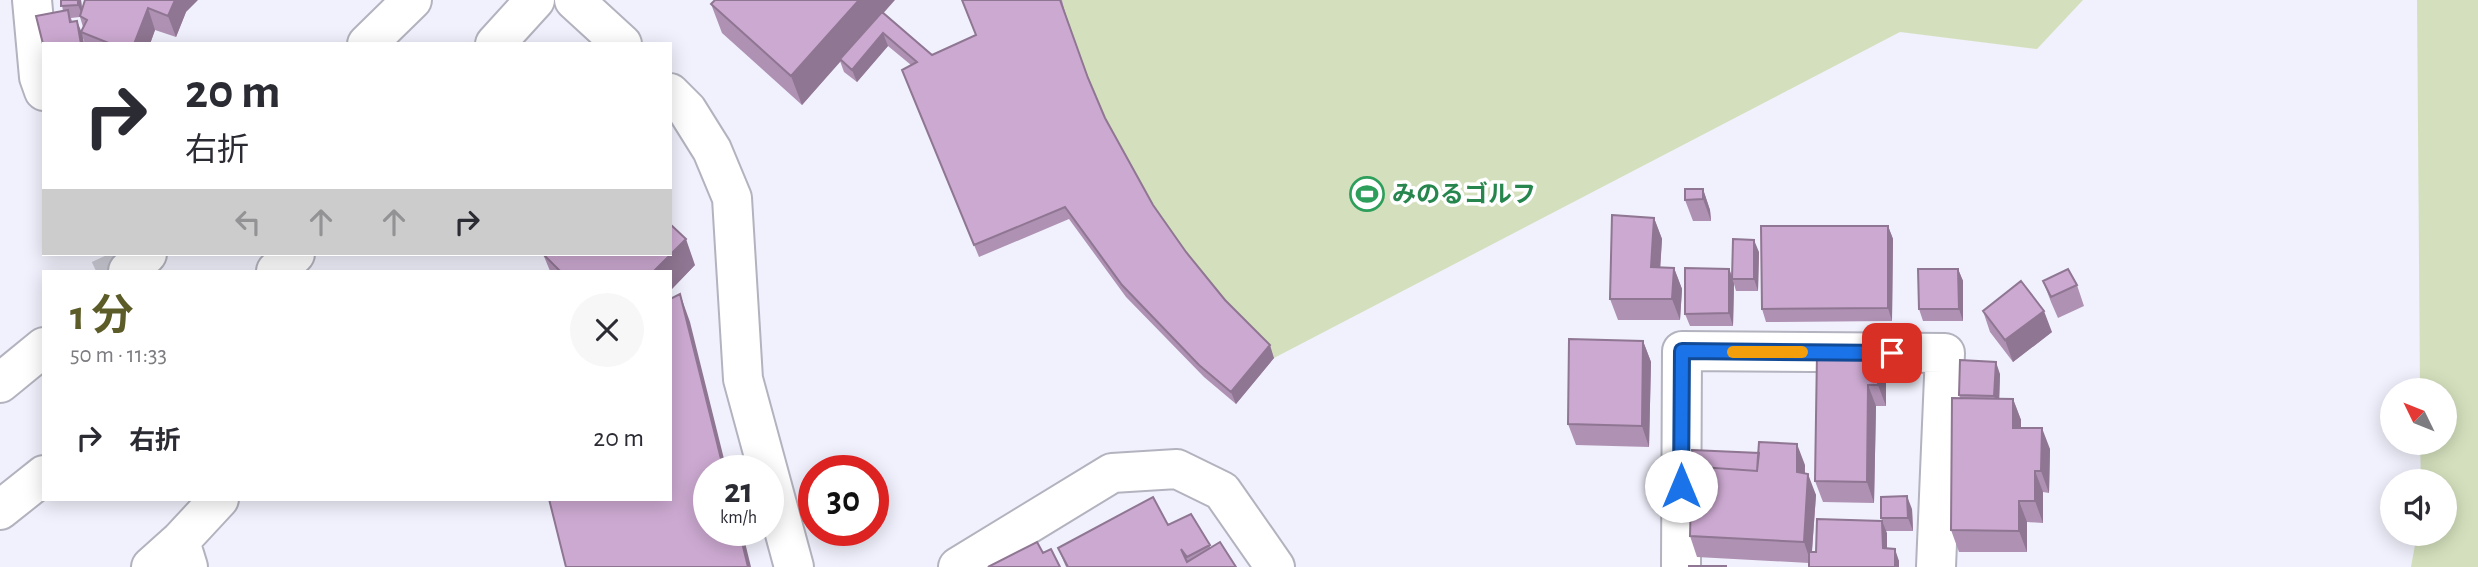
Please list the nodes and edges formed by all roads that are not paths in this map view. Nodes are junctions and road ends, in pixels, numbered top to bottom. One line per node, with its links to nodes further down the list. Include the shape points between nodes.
1 (32, 0): 8 (main road)
2 (412, 0): 5 (main road)
3 (535, 0): 6 (main road)
4 (574, 0): 7 (main road)
5 (369, 42)
6 (497, 42)
7 (620, 42)
8 (42, 85)
9 (672, 95): 16 (main road, via 712,150 732,198 743,379)
10 (145, 256): 12 (main road)
11 (293, 256): 13 (main road)
12 (129, 270)
13 (277, 270)
14 (42, 349): 15 (main road)
15 (0, 383)
16 (764, 455)
17 (42, 477): 19 (main road)
18 (218, 501): 21 (main road)
19 (0, 510)
20 (784, 530): 23 (main road)
21 (184, 554): 22 (main road)
22 (152, 567)
23 (794, 567)
24 (958, 567): 25 (main road, via 1112,473 1177,469 1222,491)
25 (1275, 567)
26 (1681, 567): 27 (main road, via 1682,351 1945,353)
27 (1936, 567)

